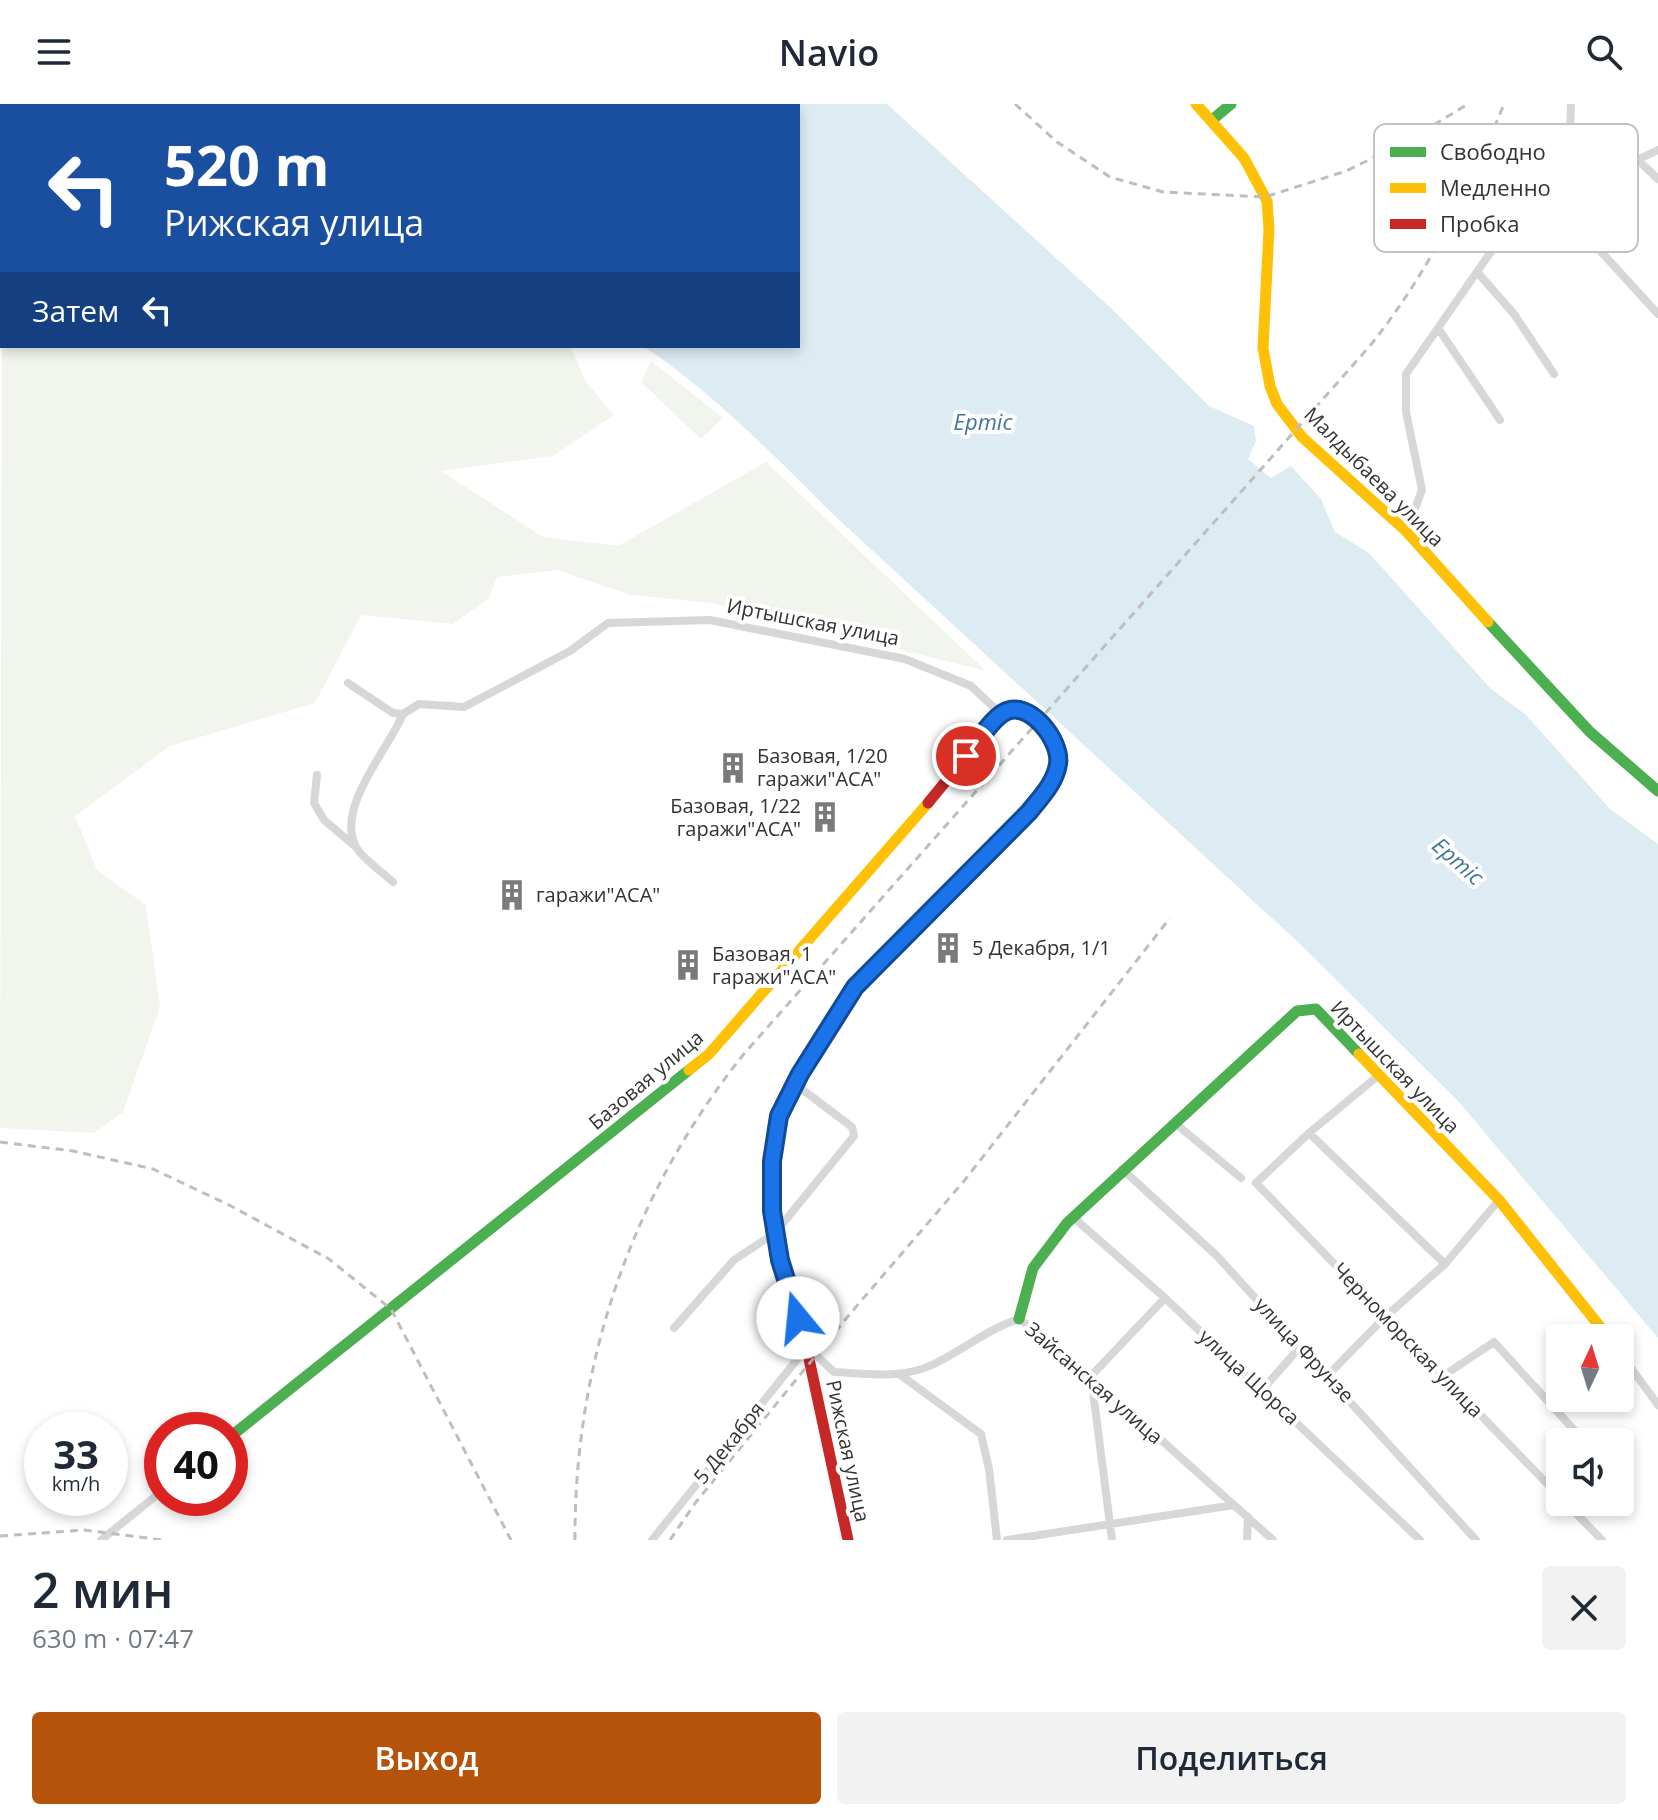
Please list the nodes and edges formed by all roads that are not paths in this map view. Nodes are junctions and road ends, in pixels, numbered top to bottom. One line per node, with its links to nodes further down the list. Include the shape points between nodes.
1 (1196, 104): 4 (street, Малдыбаева улица)
2 (1231, 104): 4 (street)
3 (1571, 104): 5 (street)
4 (1212, 120): 16 (street, Малдыбаева улица, via 1243,157 1265,197 1269,234 1263,345 1277,404 1300,433)
5 (1570, 124)
6 (1658, 150): 7 (street)
7 (1639, 159): 8 (street)
8 (1658, 179)
9 (1493, 252): 11 (street)
10 (1601, 252): 12 (street)
11 (1478, 273): 13 (street); 14 (street, via 1514,314)
12 (1658, 314)
13 (1438, 328): 15 (street); 16 (street, via 1406,374 1406,412 1422,490)
14 (1554, 374)
15 (1500, 420)
16 (1406, 532): 21 (street, Малдыбаева улица, via 1614,758)
17 (348, 683): 18 (street, via 393,713)
18 (403, 714): 19 (street, Иртышская улица, via 419,704 464,707 570,651 608,623 710,620 905,659 971,686); 22 (street, via 354,807)
19 (1001, 714): 25 (street, Рижская улица, via 1010,710 1033,718 1051,735 1059,761 1047,790 855,987); 48 (street, Базовая улица, via 709,1054)
20 (317, 775): 22 (street, via 314,803 324,820)
21 (1658, 791)
22 (356, 847): 23 (street)
23 (393, 882)
24 (1379, 1075): 26 (street, Иртышская улица, via 1316,1009 1297,1011); 27 (street); 30 (street, Иртышская улица)
25 (795, 1084): 32 (street, Рижская улица, via 779,1116 772,1161); 32 (street, via 852,1127 854,1136)
26 (1176, 1124): 28 (street, Иртышская улица); 29 (street)
27 (1309, 1133): 33 (street); 35 (street, Черноморская улица, via 1256,1183)
28 (1122, 1169): 31 (street, Иртышская улица); 40 (street, улица Фрунзе, via 1216,1255)
29 (1241, 1178)
30 (1499, 1200): 33 (street); 37 (street, Иртышская улица)
31 (1074, 1218): 34 (street, улица Щорса); 36 (street, Иртышская улица, via 1028,1277)
32 (775, 1233): 38 (street, via 734,1260); 39 (street, Рижская улица)
33 (1445, 1264): 35 (street)
34 (1165, 1298): 44 (street); 46 (street, улица Щорса)
35 (1384, 1318): 43 (street); 45 (street, Черноморская улица)
36 (1019, 1319): 42 (street, Зайсанская улица, via 930,1366); 44 (street, Зайсанская улица)
37 (1598, 1324)
38 (674, 1328)
39 (807, 1347): 42 (street, Зайсанская улица, via 834,1372); 57 (street, 5 Декабря); 58 (street, Рижская улица)
40 (1300, 1347): 43 (street, улица Фрунзе); 46 (street)
41 (1634, 1372): 47 (street)
42 (899, 1374): 59 (street, via 981,1434)
43 (1328, 1375): 65 (street, улица Фрунзе)
44 (1091, 1376): 52 (street, Зайсанская улица); 55 (street)
45 (1443, 1376): 49 (street, via 1494,1342); 50 (street, Черноморская улица)
46 (1262, 1390): 64 (street, улица Щорса)
47 (1658, 1405)
48 (248, 1423)
49 (1572, 1428)
50 (1546, 1479)
51 (144, 1505): 56 (street)
52 (1234, 1505): 54 (street, Зайсанская улица); 55 (street)
53 (1579, 1516): 66 (street)
54 (1248, 1517): 62 (street); 63 (street, Зайсанская улица)
55 (1111, 1527): 60 (street); 61 (street)
56 (101, 1540)
57 (652, 1540)
58 (848, 1540)
59 (997, 1540)
60 (1007, 1540)
61 (1112, 1540)
62 (1247, 1540)
63 (1273, 1540)
64 (1420, 1540)
65 (1476, 1540)
66 (1602, 1540)

